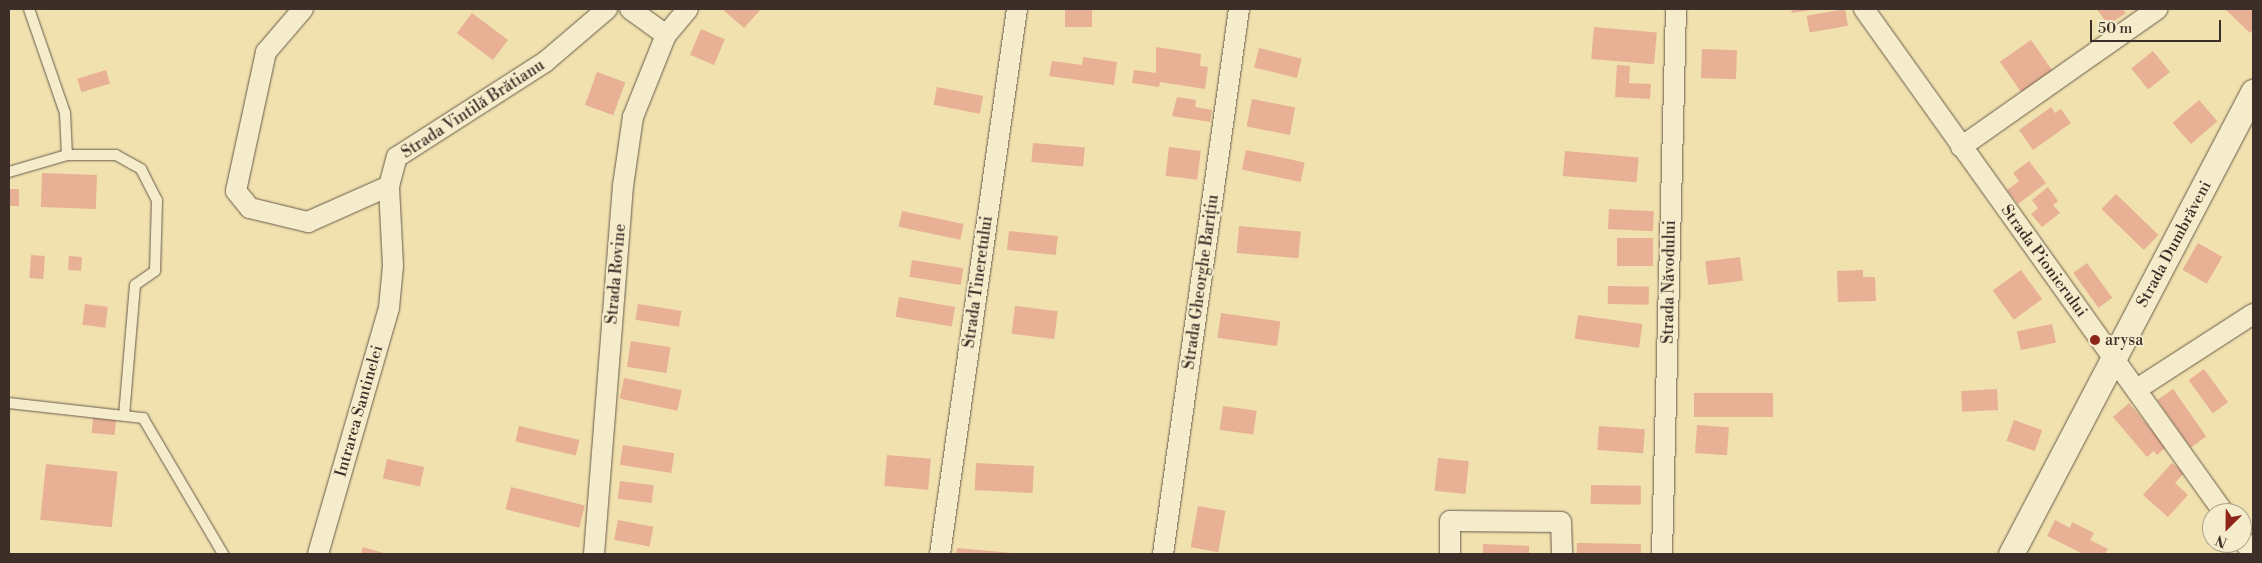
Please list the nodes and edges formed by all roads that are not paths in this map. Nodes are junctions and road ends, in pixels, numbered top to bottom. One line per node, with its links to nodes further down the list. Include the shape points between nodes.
1 (29, 9): 14 (lane, via 65,113)
2 (303, 9): 16 (street, via 266,52 236,191 250,208 308,222)
3 (607, 9): 16 (street, Strada Vintilă Brătianu, via 545,62 397,157)
4 (630, 9): 11 (street)
5 (688, 9): 11 (street, Strada Rovine)
6 (1017, 9): 27 (street, Strada Tineretului)
7 (1239, 9): 28 (street, Strada Gheorghe Barițiu)
8 (1676, 9): 31 (street, Strada Năvodului)
9 (1864, 9): 13 (street, Strada Pionierului)
10 (2157, 9): 13 (street)
11 (666, 35): 26 (street, Strada Rovine, via 634,117 623,186)
12 (2253, 92): 19 (street, Strada Dumbrăveni)
13 (1961, 147): 19 (street, Strada Pionierului)
14 (67, 155): 15 (lane); 22 (lane, via 116,155 141,169 157,200 155,271 135,285)
15 (9, 172)
16 (389, 186): 17 (street, Strada Vintilă Brătianu)
17 (393, 266): 25 (street, Intrarea Santinelei, via 389,308)
18 (2253, 314): 20 (street)
19 (2114, 357): 20 (street, Strada Pionierului); 32 (street, Strada Dumbrăveni)
20 (2137, 389): 23 (street, Strada Pionierului)
21 (9, 403): 22 (lane)
22 (124, 416): 24 (lane, via 143,418)
23 (2217, 503)
24 (223, 554)
25 (318, 554)
26 (594, 554)
27 (940, 554)
28 (1164, 554)
29 (1450, 554): 30 (street, via 1450,521 1562,522)
30 (1562, 554)
31 (1662, 554)
32 (2011, 554)

